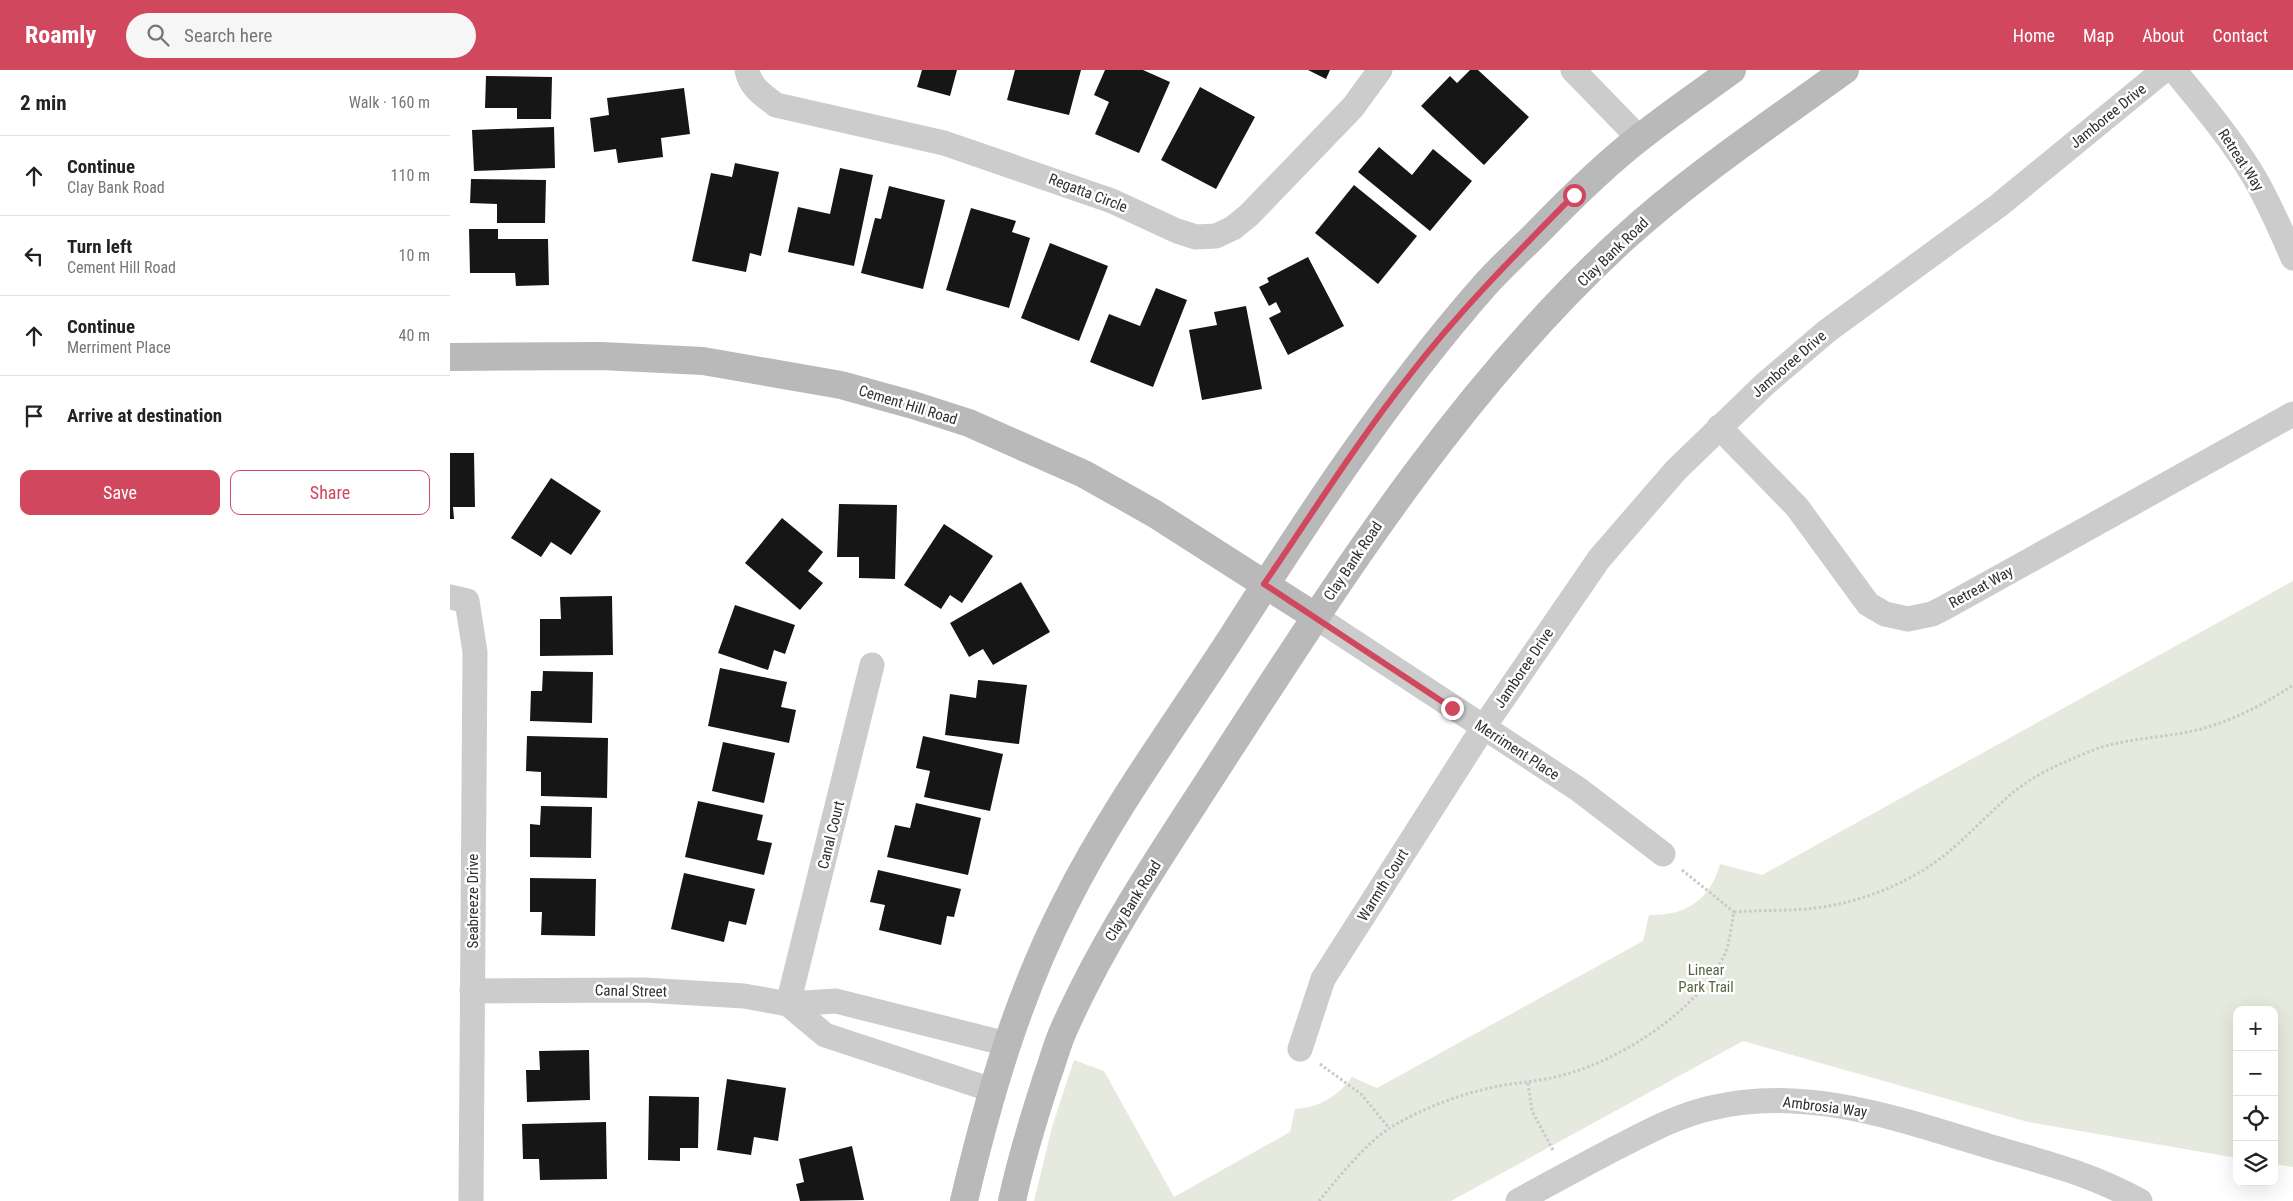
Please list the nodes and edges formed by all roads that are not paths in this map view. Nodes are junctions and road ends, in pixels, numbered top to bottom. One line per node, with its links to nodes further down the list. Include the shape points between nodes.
1 (747, 70): 2 (street, Regatta Circle, via 748,78 759,92 776,105 944,143 1103,198 1196,237 1216,236 1249,215 1353,107)
2 (1380, 70)
3 (1573, 70): 8 (street)
4 (1732, 70): 8 (street)
5 (1845, 70): 15 (street, Clay Bank Road, via 1680,189 1620,242 1535,328 1390,507)
6 (2164, 70): 12 (street, Jamboree Drive, via 1998,206 1827,331)
7 (2174, 70): 9 (street, Retreat Way, via 2247,165)
8 (1639, 138): 13 (street, via 1574,195 1486,283 1398,391)
9 (2293, 258)
10 (450, 357): 13 (street, Cement Hill Road, via 602,356 703,361 841,385 904,402 969,423 1084,474 1155,514)
11 (2293, 414): 12 (street, Retreat Way, via 1944,608 1908,619 1885,614 1868,604 1796,507)
12 (1718, 427): 17 (street, Jamboree Drive, via 1599,559)
13 (1264, 584): 15 (street, Cement Hill Road); 21 (street, via 1127,798 1065,903 1038,961)
14 (458, 599): 19 (street, Seabreeze Drive, via 475,652)
15 (1316, 617): 17 (street, Merriment Place); 26 (street, Clay Bank Road, via 1152,868 1088,978 1061,1034 1032,1122)
16 (872, 665): 20 (street, Canal Court)
17 (1483, 728): 18 (street, Merriment Place, via 1578,789); 22 (street, Warmth Court, via 1323,979)
18 (1663, 854)
19 (472, 991): 20 (street, Canal Street, via 644,990 744,996); 24 (street, Seabreeze Drive)
20 (788, 1004): 21 (street, Canal Street, via 836,1001); 23 (street, Canal Street, via 825,1035)
21 (1007, 1044): 23 (street)
22 (1300, 1049)
23 (992, 1090): 25 (street)
24 (471, 1201)
25 (964, 1201)
26 (1012, 1201)
27 (1518, 1201): 28 (street, Ambrosia Way, via 1684,1116 1729,1104 1801,1101 1884,1115 2091,1177)
28 (2140, 1201)

